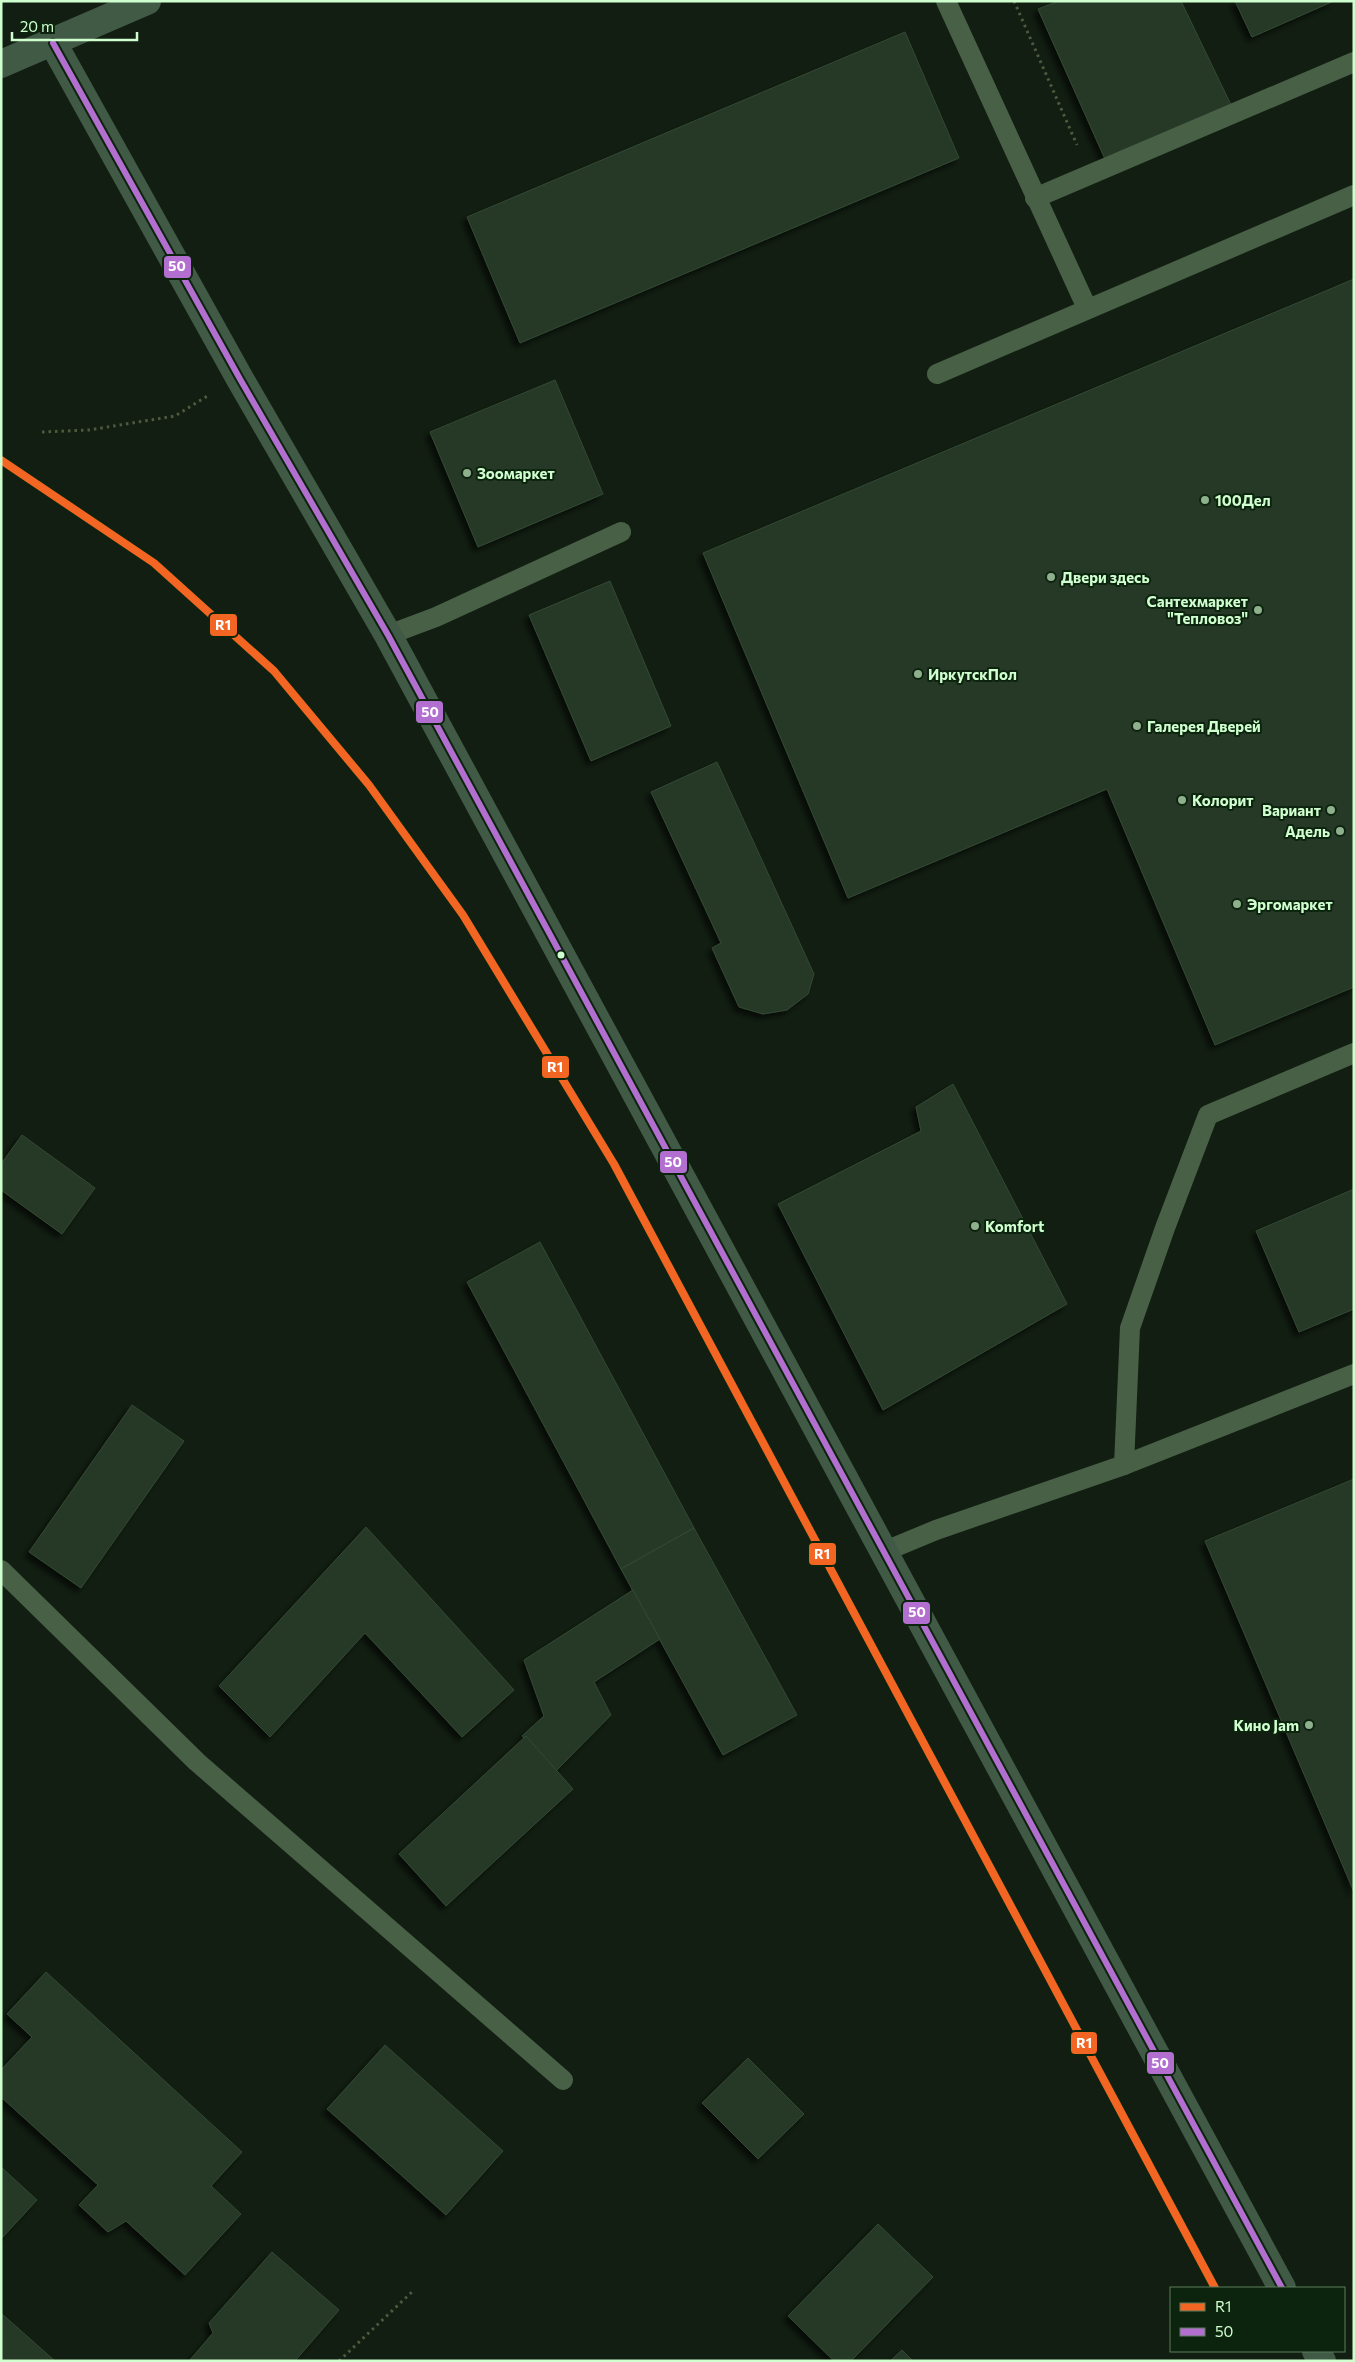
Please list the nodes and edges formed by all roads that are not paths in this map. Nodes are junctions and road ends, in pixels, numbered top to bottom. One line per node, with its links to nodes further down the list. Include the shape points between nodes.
1 (148, 1): 3 (main road)
2 (946, 1): 7 (lane)
3 (53, 43): 5 (main road); 11 (main road, via 240,379)
4 (1354, 62): 7 (lane)
5 (1, 64)
6 (1354, 195): 8 (lane)
7 (1035, 198): 8 (lane)
8 (1087, 308): 9 (lane)
9 (937, 374)
10 (621, 532): 11 (lane, via 436,617)
11 (388, 635): 15 (main road)
12 (1354, 1053): 14 (lane, via 1208,1115 1130,1328)
13 (1354, 1374): 14 (lane)
14 (1124, 1465): 15 (lane, via 936,1530)
15 (883, 1552): 18 (main road)
16 (1, 1570): 17 (lane, via 197,1762)
17 (563, 2080)
18 (1281, 2287)

